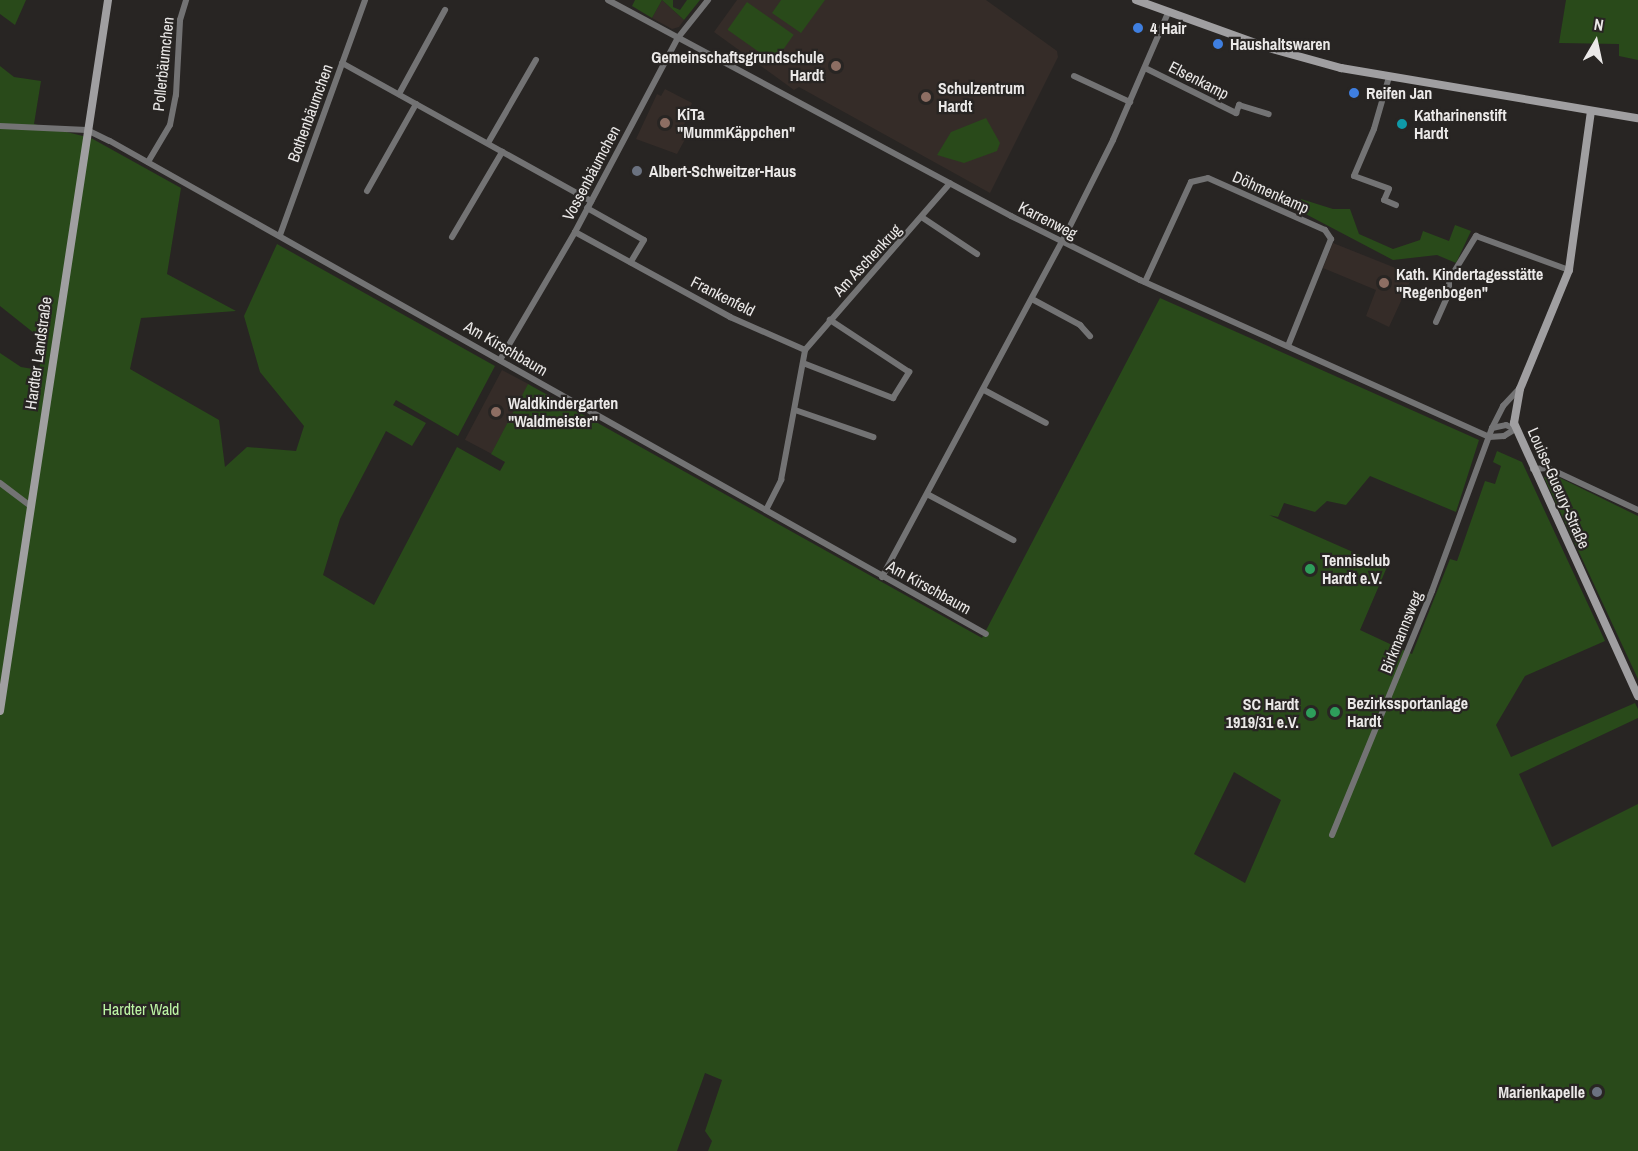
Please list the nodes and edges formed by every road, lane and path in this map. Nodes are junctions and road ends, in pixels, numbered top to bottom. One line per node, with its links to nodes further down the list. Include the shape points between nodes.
1 (108, 0): 22 (main road, Hardter Landstraße)
2 (186, 0): 25 (street, Pollerbäumchen, via 180,20 176,95 170,125)
3 (365, 0): 11 (street, Bothenbäumchen)
4 (608, 0): 9 (street, Karrenweg)
5 (708, 0): 9 (street, Vossenbäumchen)
6 (1136, 0): 8 (main road)
7 (445, 10): 15 (street)
8 (1168, 13): 12 (street); 14 (main road, via 1269,48)
9 (677, 39): 26 (street, Karrenweg); 28 (street, Vossenbäumchen)
10 (536, 60): 23 (street)
11 (342, 63): 15 (street); 33 (street, Bothenbäumchen)
12 (1145, 68): 16 (street); 19 (street, Elsenkamp, via 1236,113 1239,105)
13 (1074, 76): 16 (street)
14 (1389, 77): 18 (main road); 29 (street, via 1374,129 1354,176 1389,189 1384,200)
15 (399, 94): 17 (street)
16 (1130, 102): 35 (street)
17 (416, 104): 23 (street); 27 (street)
18 (1591, 111): 20 (main road); 38 (main road, Louise-Gueury-Straße)
19 (1269, 114)
20 (1638, 118)
21 (0, 126): 22 (street, Am Kirschbaum)
22 (87, 130): 25 (street, Am Kirschbaum); 59 (main road, Hardter Landstraße)
23 (488, 143): 24 (street)
24 (502, 152): 28 (street); 34 (street)
25 (148, 162): 33 (street, Am Kirschbaum)
26 (950, 183): 31 (street, Am Aschenkrug); 35 (street, Karrenweg)
27 (367, 191)
28 (591, 201): 30 (street, Vossenbäumchen)
29 (1396, 205)
30 (587, 208): 32 (street, Vossenbäumchen); 37 (street, via 644,240)
31 (923, 218): 36 (street, Am Aschenkrug); 41 (street, Am Aschenkrug)
32 (575, 232): 37 (street, Frankenfeld); 46 (street, Vossenbäumchen)
33 (280, 235): 46 (street, Am Kirschbaum)
34 (452, 237)
35 (1062, 242): 39 (street, Karrenweg); 40 (street)
36 (977, 254)
37 (631, 262): 45 (street, Frankenfeld, via 730,317)
38 (1569, 270): 42 (street, via 1476,236 1449,280 1449,293); 48 (main road, Louise-Gueury-Straße)
39 (1145, 282): 44 (street, Karrenweg); 44 (street, Döhmenkamp, via 1191,182 1208,178 1324,231 1331,239)
40 (1032, 299): 43 (street, via 1080,325); 49 (street)
41 (830, 320): 45 (street, Am Aschenkrug); 47 (street, Am Aschenkrug, via 909,372 893,398)
42 (1436, 322)
43 (1090, 336)
44 (1288, 346): 55 (street, Karrenweg)
45 (805, 350): 47 (street)
46 (500, 360): 60 (street, Am Kirschbaum)
47 (803, 363): 50 (street)
48 (1520, 388): 52 (street, via 1503,406); 53 (main road, Louise-Gueury-Straße, via 1514,411)
49 (984, 390): 51 (street); 58 (street)
50 (795, 410): 54 (street); 60 (street, via 781,480)
51 (1046, 423)
52 (1492, 428): 53 (street, via 1506,425); 55 (street)
53 (1515, 429): 55 (street, via 1504,436); 56 (main road, Louise-Gueury-Straße)
54 (873, 437)
55 (1489, 437): 67 (street, Birkmannsweg, via 1432,591)
56 (1532, 469): 61 (street, via 1548,468); 65 (main road, Louise-Gueury-Straße)
57 (0, 483): 59 (street)
58 (927, 495): 62 (street); 63 (street)
59 (30, 506): 66 (main road, Hardter Landstraße)
60 (766, 510): 63 (street, Am Kirschbaum)
61 (1638, 510)
62 (1013, 540)
63 (882, 577): 64 (street, Am Kirschbaum)
64 (986, 634)
65 (1638, 696)
66 (0, 711)
67 (1332, 835)

